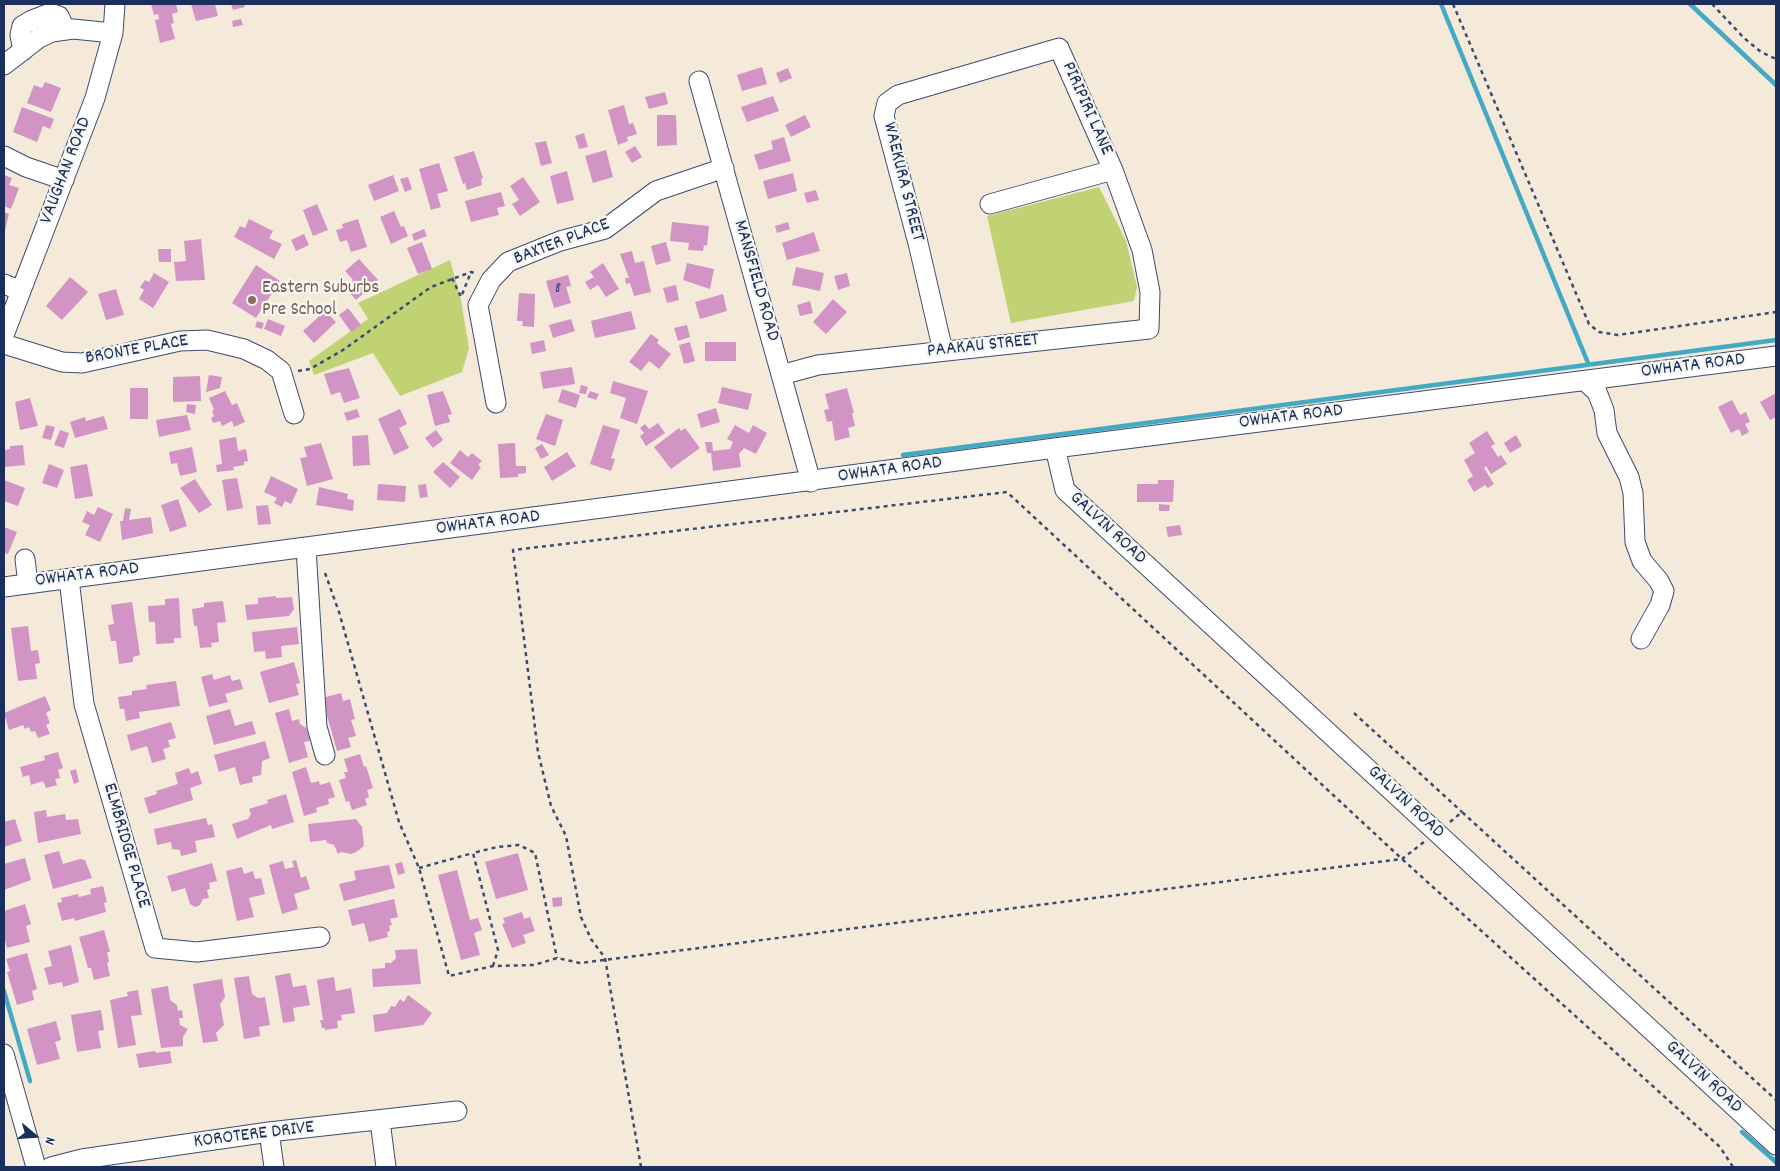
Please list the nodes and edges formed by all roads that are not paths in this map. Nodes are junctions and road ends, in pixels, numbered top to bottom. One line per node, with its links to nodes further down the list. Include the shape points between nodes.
1 (115, 4): 2 (street, VAUGHAN ROAD)
2 (114, 33): 4 (street, via 65,29 39,38); 9 (street, VAUGHAN ROAD, via 95,98)
3 (1059, 48): 8 (street, PIRIPIRI LANE); 15 (street, WAEKURA STREET, via 898,95 887,103 884,116)
4 (4, 65)
5 (699, 81): 7 (street, MANSFIELD ROAD)
6 (4, 156): 9 (street, via 26,168)
7 (724, 168): 17 (street, MANSFIELD ROAD); 19 (street, BAXTER PLACE, via 656,191 605,229 560,241 508,262 491,280 478,305)
8 (1113, 170): 10 (street, PIRIPIRI LANE); 12 (street, PIRIPIRI LANE, via 1142,250 1150,292)
9 (64, 180): 11 (street, VAUGHAN ROAD)
10 (990, 204)
11 (12, 288): 13 (street, VAUGHAN ROAD)
12 (1149, 329): 15 (street, PAAKAU STREET)
13 (4, 335)
14 (4, 344): 20 (street, BRONTE PLACE, via 62,362 82,363 180,341 207,340 244,349 281,371)
15 (943, 350): 17 (street, PAAKAU STREET, via 818,365)
16 (1776, 356): 18 (street, OWHATA ROAD)
17 (781, 375): 22 (street, MANSFIELD ROAD)
18 (1585, 381): 21 (street, OWHATA ROAD); 28 (street, via 1597,392 1604,410 1607,433 1629,477 1633,493 1635,542 1642,561 1664,590 1660,606)
19 (496, 403)
20 (294, 414)
21 (1055, 448): 22 (street, OWHATA ROAD); 35 (street, GALVIN ROAD, via 1065,490)
22 (811, 482): 23 (street, OWHATA ROAD)
23 (306, 548): 25 (street, OWHATA ROAD); 29 (street, via 317,727)
24 (25, 559): 26 (street)
25 (69, 579): 26 (street, OWHATA ROAD); 30 (street, ELMBRIDGE PLACE, via 84,704 155,948 196,952)
26 (28, 584): 27 (street, OWHATA ROAD)
27 (4, 587)
28 (1641, 639)
29 (325, 755)
30 (320, 937)
31 (4, 1054): 37 (street)
32 (457, 1111): 33 (street, KOROTERE DRIVE)
33 (380, 1121): 34 (street, KOROTERE DRIVE); 40 (street)
34 (269, 1132): 36 (street, KOROTERE DRIVE); 39 (street)
35 (1776, 1146)
36 (149, 1158): 38 (street, KOROTERE DRIVE, via 82,1159)
37 (36, 1167)
38 (52, 1167)
39 (274, 1167)
40 (386, 1167)

